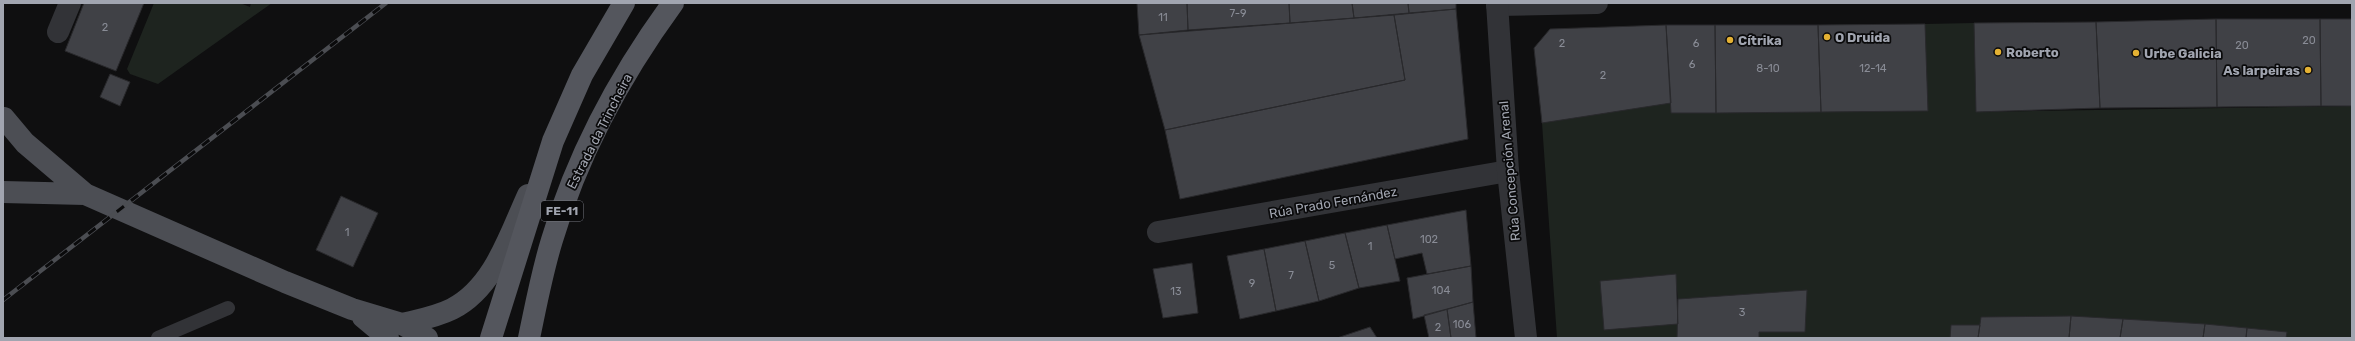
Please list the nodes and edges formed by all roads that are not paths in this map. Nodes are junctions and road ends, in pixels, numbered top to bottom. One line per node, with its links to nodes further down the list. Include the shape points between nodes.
1 (70, 3): 6 (street)
2 (624, 3): 9 (highway, FE-11, via 582,75)
3 (673, 3): 19 (highway, Estrada da Trincheira / FE-11, via 653,30 616,92 584,155 552,241)
4 (1597, 3): 5 (street)
5 (1497, 4): 10 (street, Rúa Concepción Arenal)
6 (58, 32)
7 (4, 116): 8 (main road); 12 (main road, via 25,143)
8 (3, 140)
9 (553, 141): 15 (main road, via 502,251 474,294 453,308); 18 (highway, FE-11)
10 (1508, 171): 13 (street, Rúa Prado Fernández); 20 (street, Rúa Concepción Arenal)
11 (3, 192): 12 (main road)
12 (85, 194): 15 (main road)
13 (1158, 232)
14 (228, 308): 16 (lane)
15 (395, 331): 17 (main road)
16 (158, 338)
17 (427, 338)
18 (491, 338)
19 (529, 338)
20 (1526, 338)

